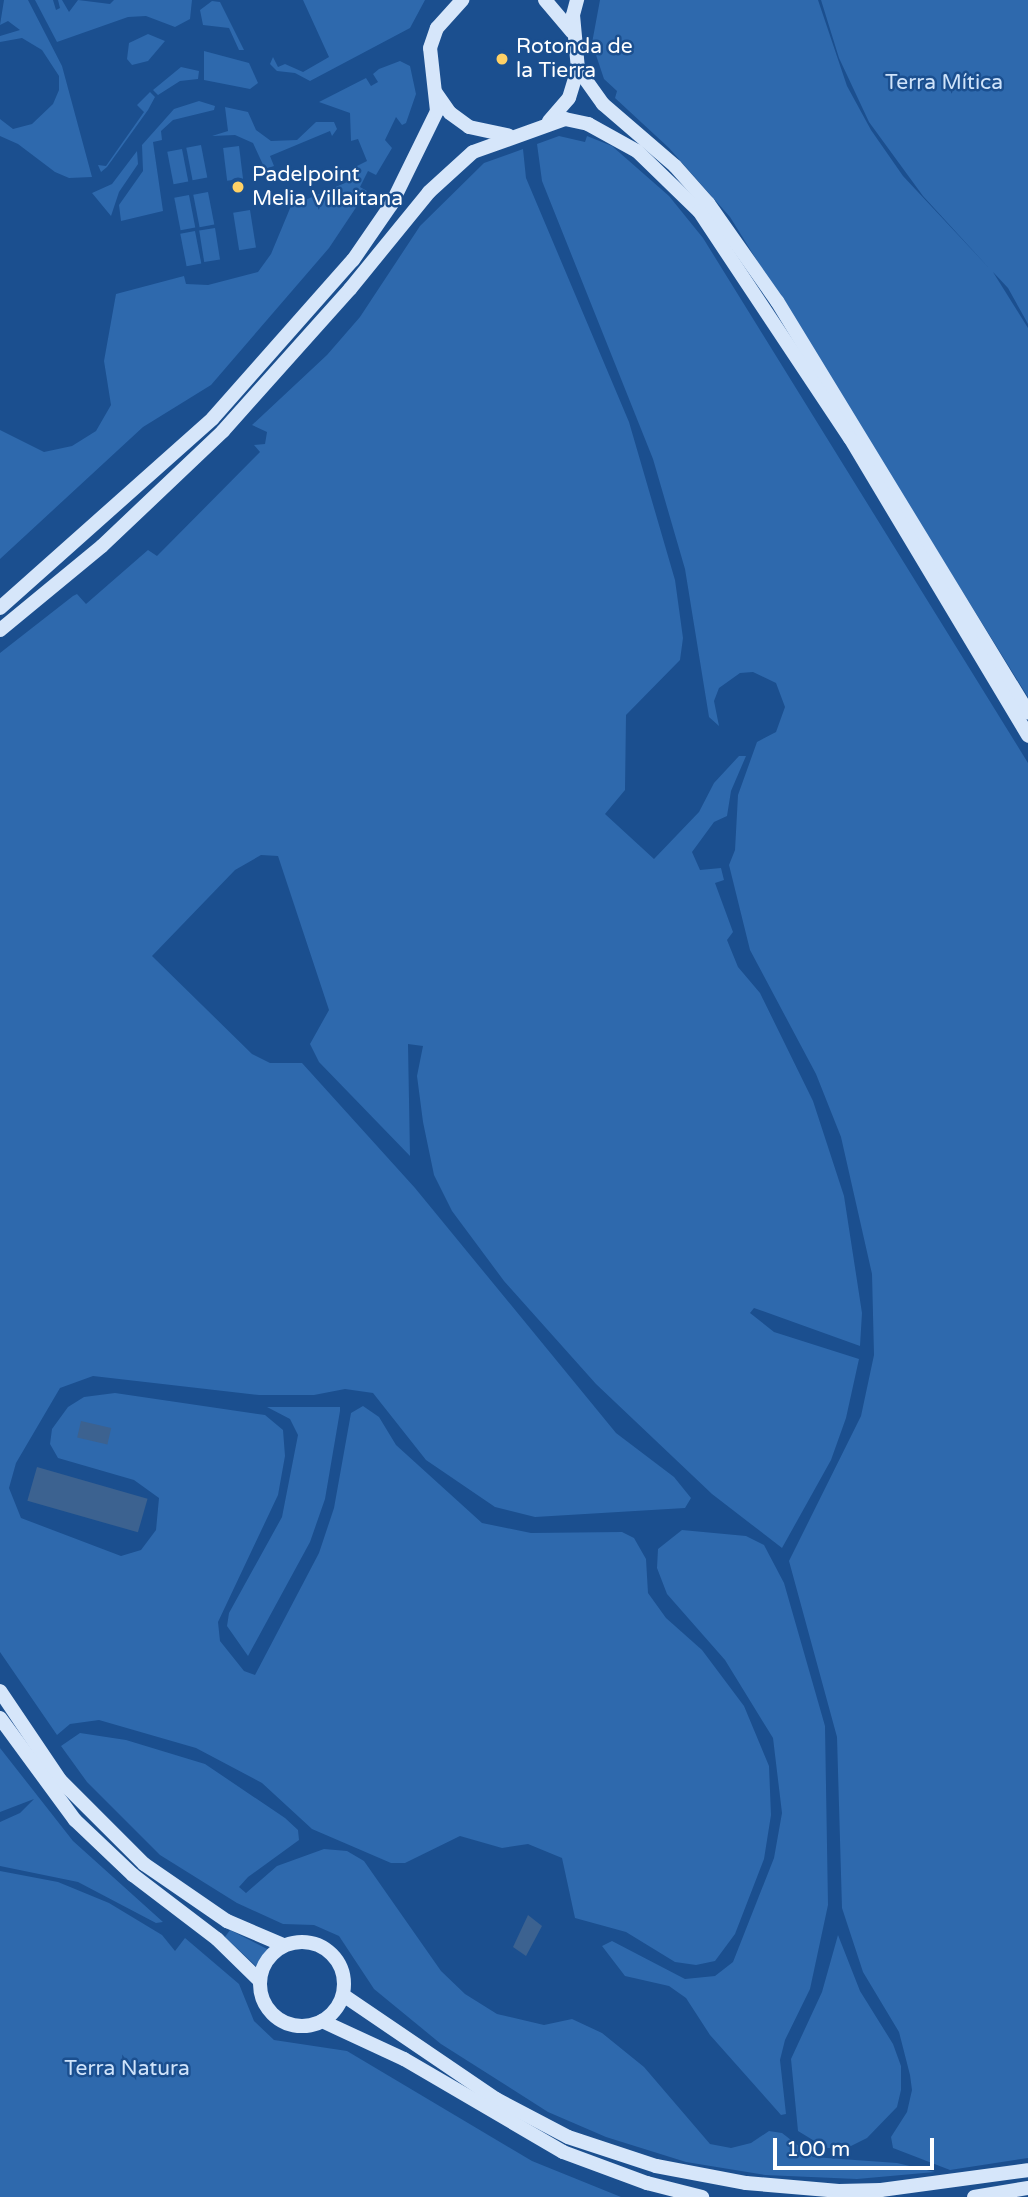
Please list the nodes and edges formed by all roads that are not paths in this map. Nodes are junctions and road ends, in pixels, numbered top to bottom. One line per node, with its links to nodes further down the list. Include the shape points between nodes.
1 (463, 0): 6 (main road, via 437,28 430,48 429,70)
2 (545, 0): 4 (main road, via 570,26)
3 (577, 0): 4 (main road, via 573,15)
4 (577, 47): 5 (main road)
5 (578, 69): 7 (main road, via 569,98); 11 (main road, via 604,104 675,166 708,203 769,290)
6 (436, 93): 8 (main road, via 450,113 469,127 492,135); 9 (main road, via 437,111 409,171 353,260 213,418 44,574)
7 (548, 121): 8 (main road); 12 (main road, via 589,124 637,151 699,211 850,438)
8 (516, 135): 10 (main road, via 473,152 429,192 223,431 102,546)
9 (0, 608)
10 (0, 630)
11 (1028, 712)
12 (1028, 736)
13 (0, 1691): 15 (main road, via 47,1763 111,1836 205,1908)
14 (0, 1718): 16 (main road, via 75,1820)
15 (283, 1945): 16 (main road, via 270,1956); 17 (main road, via 303,1941 327,1949 342,1970)
16 (260, 1981): 18 (main road, via 262,1999 275,2016 303,2026)
17 (343, 1995): 18 (main road); 19 (main road, via 496,2099 568,2137 656,2166 746,2183 839,2191 881,2190)
18 (322, 2021): 21 (main road, via 404,2059 563,2152 647,2183)
19 (1028, 2170)
20 (1028, 2189): 22 (main road)
21 (702, 2197)
22 (974, 2197)

